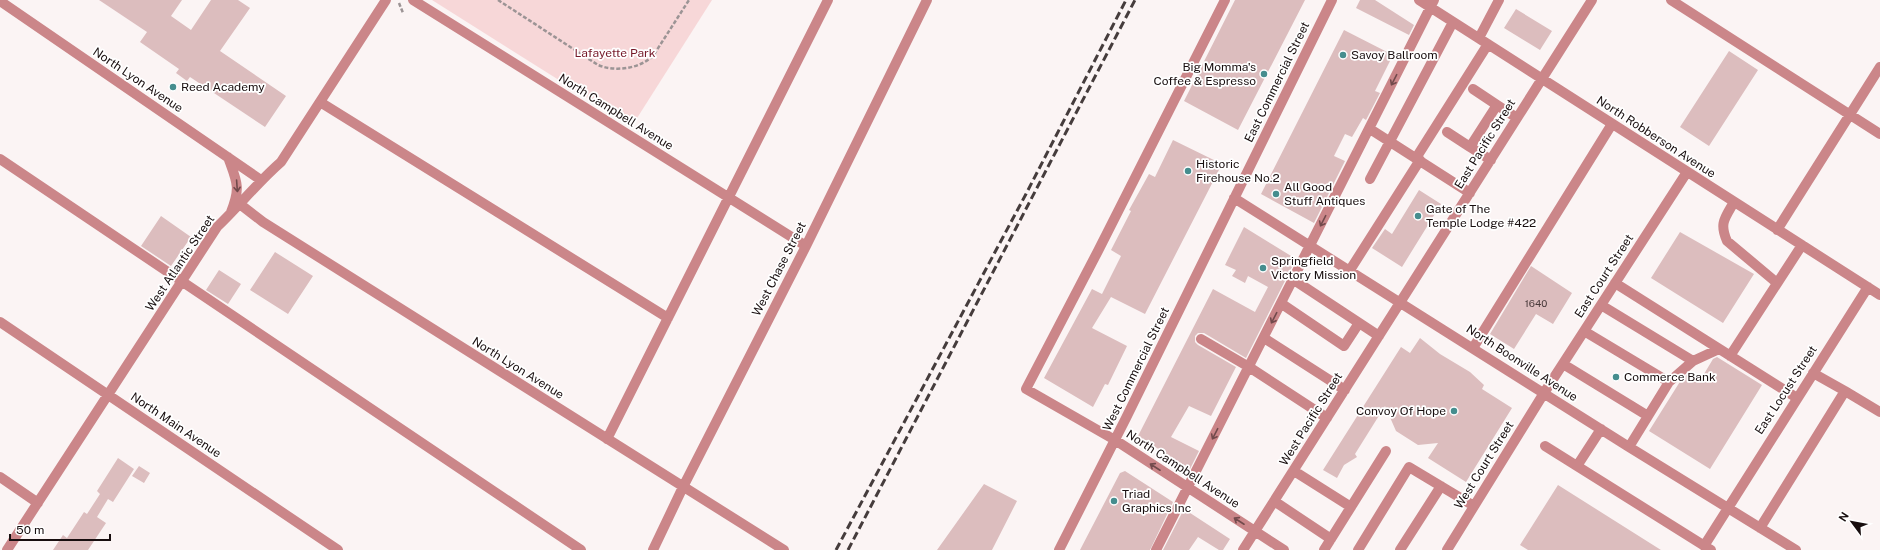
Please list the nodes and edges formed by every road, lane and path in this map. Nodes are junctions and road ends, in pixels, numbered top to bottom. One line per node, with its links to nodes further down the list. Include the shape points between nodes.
1 (386, 0): 23 (street, West Atlantic Street)
2 (413, 0): 41 (street, North Campbell Avenue)
3 (498, 0): 4 (path, via 598,65 607,68 636,67 646,63)
4 (689, 0)
5 (828, 0): 41 (street)
6 (927, 0): 48 (street, West Chase Street)
7 (1225, 0): 85 (street, North Campbell Avenue, via 1026,389)
8 (1332, 0): 42 (street, East Commercial Street)
9 (1419, 0): 15 (street, North Robberson Avenue)
10 (1499, 0): 18 (street)
11 (1592, 0): 21 (street, East Pacific Street)
12 (1671, 0): 25 (street)
13 (0, 1): 33 (street, North Lyon Avenue)
14 (400, 3): 16 (path)
15 (1433, 4): 17 (street, North Robberson Avenue); 28 (street, one-way to 28)
16 (403, 13)
17 (1453, 22): 18 (street, North Robberson Avenue); 31 (street)
18 (1479, 38): 19 (street, North Robberson Avenue)
19 (1488, 44): 21 (street, North Robberson Avenue); 35 (street)
20 (1880, 67): 25 (street)
21 (1542, 78): 26 (street, East Pacific Street); 27 (street, North Robberson Avenue)
22 (1474, 89): 24 (street)
23 (320, 102): 39 (street, West Atlantic Street, via 281,162); 60 (street)
24 (1497, 105): 26 (street); 32 (street)
25 (1850, 115): 30 (street); 46 (street)
26 (1518, 118): 36 (street, East Pacific Street)
27 (1612, 124): 37 (street, North Robberson Avenue); 67 (street)
28 (1370, 129): 31 (street); 49 (street, one-way to 49)
29 (1447, 132): 32 (street)
30 (1880, 134)
31 (1390, 142): 35 (street); 38 (street)
32 (1470, 147): 36 (street)
33 (228, 157): 39 (street, North Lyon Avenue); 45 (street, one-way to 45, via 236,180 237,195)
34 (0, 159): 52 (street)
35 (1418, 159): 40 (street); 50 (street)
36 (1491, 160): 40 (street, East Pacific Street)
37 (1687, 172): 43 (street, North Robberson Avenue); 53 (street, East Court Street)
38 (1370, 179)
39 (261, 180): 44 (street, West Atlantic Street)
40 (1470, 193): 57 (street, East Pacific Street)
41 (728, 197): 48 (street, North Campbell Avenue); 60 (street)
42 (1234, 198): 49 (street, North Boonville Avenue); 85 (street, West Commercial Street)
43 (1734, 202): 46 (street, North Robberson Avenue); 54 (street, via 1723,222 1723,232 1727,241)
44 (241, 205): 45 (street, West Atlantic Street); 84 (street, North Lyon Avenue, via 263,222)
45 (229, 215): 52 (street, West Atlantic Street, via 217,226)
46 (1777, 230): 47 (street, North Robberson Avenue)
47 (1802, 245): 54 (street); 55 (street, North Robberson Avenue)
48 (806, 246): 93 (street, West Chase Street)
49 (1311, 246): 50 (street, North Boonville Avenue); 51 (street)
50 (1350, 270): 57 (street, North Boonville Avenue)
51 (1294, 280): 58 (street); 62 (street)
52 (181, 282): 78 (street, West Atlantic Street); 106 (street)
53 (1615, 283): 59 (street, East Court Street); 68 (street)
54 (1777, 283): 69 (street)
55 (1868, 287): 56 (street, North Robberson Avenue); 73 (street, East Locust Street)
56 (1880, 295)
57 (1401, 302): 64 (street, West Pacific Street); 67 (street, North Boonville Avenue)
58 (1282, 304): 62 (street, via 1344,346); 65 (street, one-way to 65)
59 (1601, 305): 63 (street, East Court Street); 70 (street)
60 (668, 318): 84 (street)
61 (0, 322): 78 (street, North Main Avenue)
62 (1359, 323): 64 (street)
63 (1584, 331): 71 (street, East Court Street); 74 (street)
64 (1379, 336): 75 (street, West Pacific Street)
65 (1264, 338): 72 (street); 75 (street)
66 (1201, 339): 72 (street)
67 (1473, 348): 77 (street, North Boonville Avenue)
68 (1719, 349): 69 (street); 70 (street)
69 (1730, 356): 79 (street)
70 (1693, 361): 74 (street)
71 (1562, 364): 77 (street, East Court Street); 81 (street)
72 (1249, 367): 82 (street); 94 (street, one-way to 94)
73 (1813, 373): 76 (street); 79 (street, East Locust Street)
74 (1668, 382): 81 (street)
75 (1345, 390): 82 (street, West Pacific Street)
76 (1845, 391): 80 (street); 100 (street)
77 (1544, 393): 83 (street, North Boonville Avenue); 98 (street, West Court Street)
78 (108, 395): 96 (street, West Atlantic Street); 105 (street, North Main Avenue)
79 (1797, 398): 99 (street, East Locust Street)
80 (1880, 412)
81 (1648, 416): 87 (street)
82 (1327, 418): 90 (street, West Pacific Street)
83 (1601, 429): 87 (street, North Boonville Avenue); 89 (street)
84 (607, 439): 93 (street, North Lyon Avenue)
85 (1115, 440): 94 (street, North Campbell Avenue, one-way to 85); 109 (street, West Commercial Street)
86 (1545, 446): 89 (street)
87 (1629, 447): 99 (street, North Boonville Avenue)
88 (1386, 451): 97 (street)
89 (1577, 466): 103 (street)
90 (1294, 470): 95 (street, West Pacific Street); 97 (street)
91 (0, 477): 96 (street)
92 (1441, 486): 98 (street); 114 (street, via 1409,467); 115 (street)
93 (683, 487): 107 (street, West Chase Street); 108 (street, North Lyon Avenue)
94 (1188, 488): 101 (street, North Campbell Avenue, one-way to 94); 110 (street)
95 (1274, 501): 101 (street, West Pacific Street); 102 (street)
96 (38, 503): 104 (street, West Atlantic Street)
97 (1351, 506): 102 (street)
98 (1474, 506): 116 (street, West Court Street)
99 (1727, 508): 100 (street, North Boonville Avenue); 103 (street, East Locust Street)
100 (1760, 528): 117 (street, North Boonville Avenue)
101 (1255, 532): 111 (street, West Pacific Street); 112 (street, North Campbell Avenue)
102 (1331, 539): 113 (street)
103 (1707, 548)
104 (7, 550)
105 (338, 550)
106 (582, 550)
107 (653, 550)
108 (784, 550)
109 (1059, 550)
110 (1156, 550)
111 (1243, 550)
112 (1284, 550)
113 (1324, 550)
114 (1358, 550)
115 (1400, 550)
116 (1447, 550)
117 (1796, 550)

